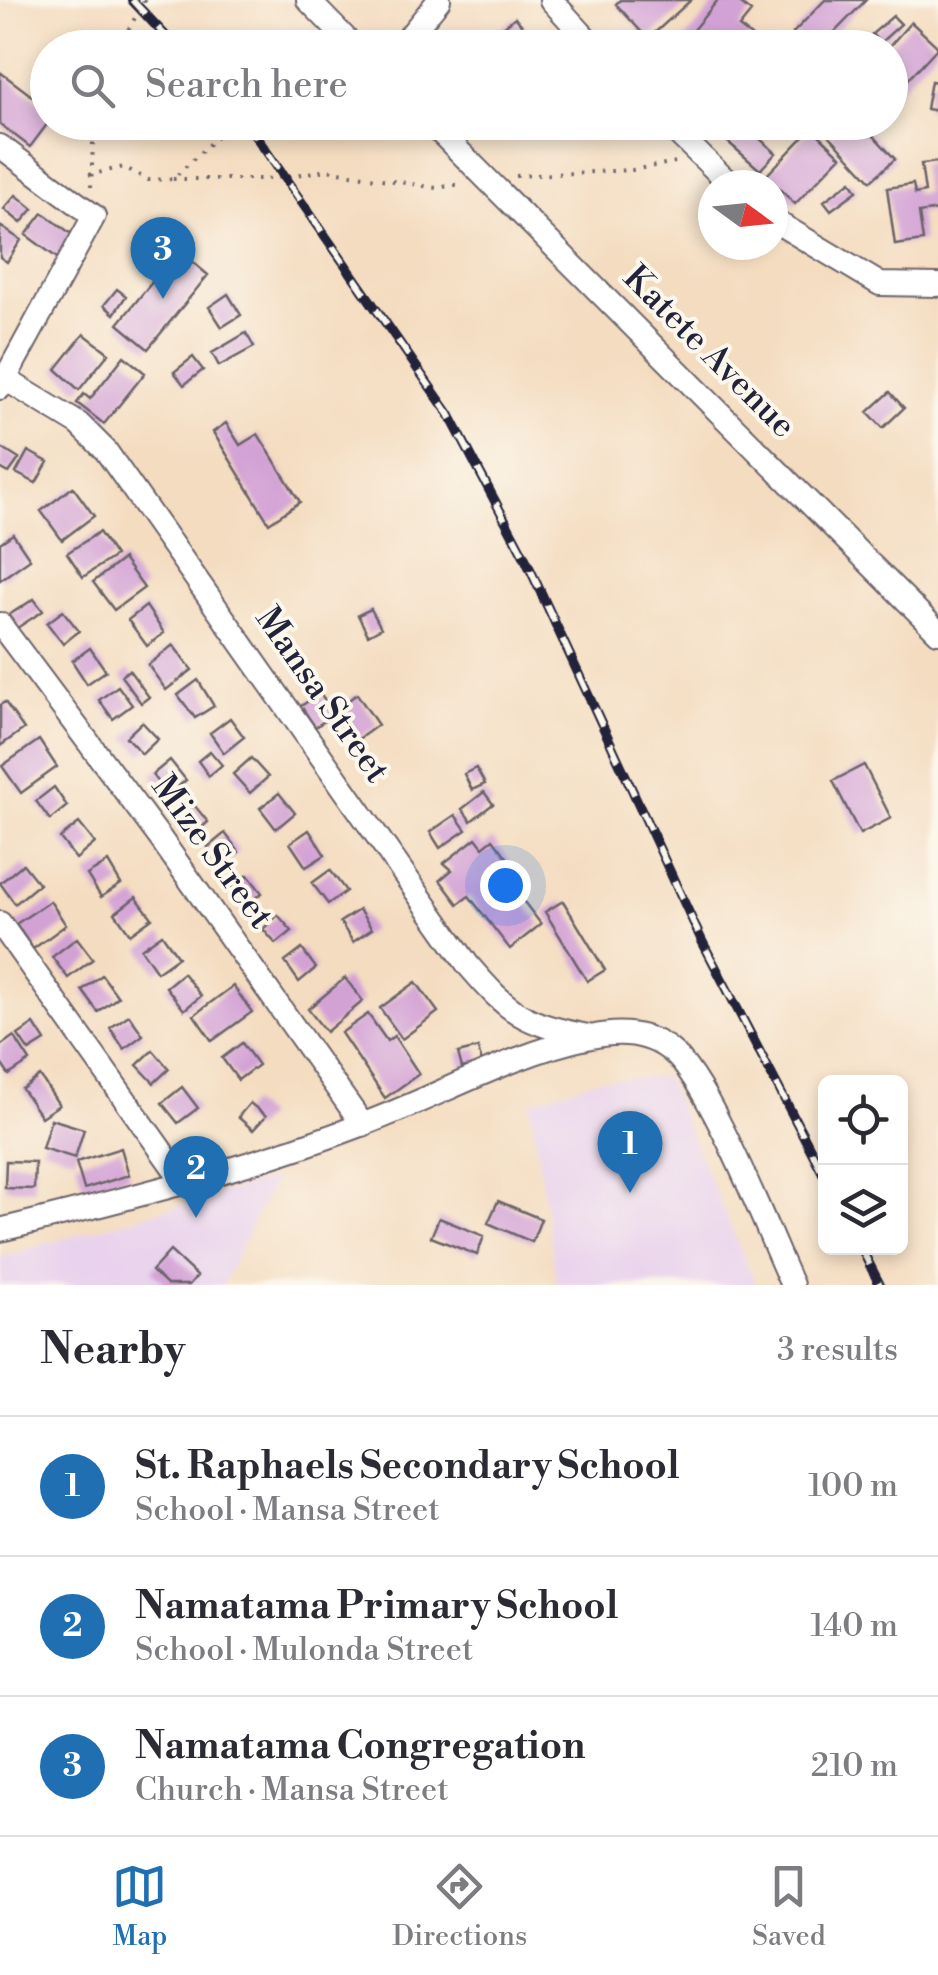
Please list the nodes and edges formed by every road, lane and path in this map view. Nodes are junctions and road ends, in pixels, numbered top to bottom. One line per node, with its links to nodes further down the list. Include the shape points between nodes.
1 (144, 0): 5 (path)
2 (308, 0): 6 (street)
3 (439, 0): 7 (street)
4 (551, 0): 8 (street)
5 (128, 30)
6 (337, 30)
7 (415, 30)
8 (578, 30)
9 (92, 140): 16 (path)
10 (213, 140): 17 (path)
11 (448, 140): 18 (street, Katete Avenue)
12 (683, 140): 14 (street)
13 (0, 146): 19 (street)
14 (700, 158): 15 (street); 18 (path)
15 (713, 170)
16 (89, 175): 17 (path, via 124,167 148,180); 19 (path)
17 (172, 179): 18 (path, via 240,181 328,170 436,188)
18 (489, 180): 24 (street, Katete Avenue)
19 (94, 216): 22 (street)
20 (788, 229): 21 (street, via 880,284)
21 (938, 284)
22 (2, 382): 26 (street, Mansa Street, via 79,424 106,451 468,965 504,1006 542,1027)
23 (0, 624): 27 (street, Mize Street)
24 (938, 632)
25 (0, 923): 28 (street)
26 (592, 1036): 27 (street); 30 (street, via 632,1032 671,1050 704,1094)
27 (363, 1125): 28 (street)
28 (185, 1184): 29 (street)
29 (0, 1230)
30 (792, 1285)

